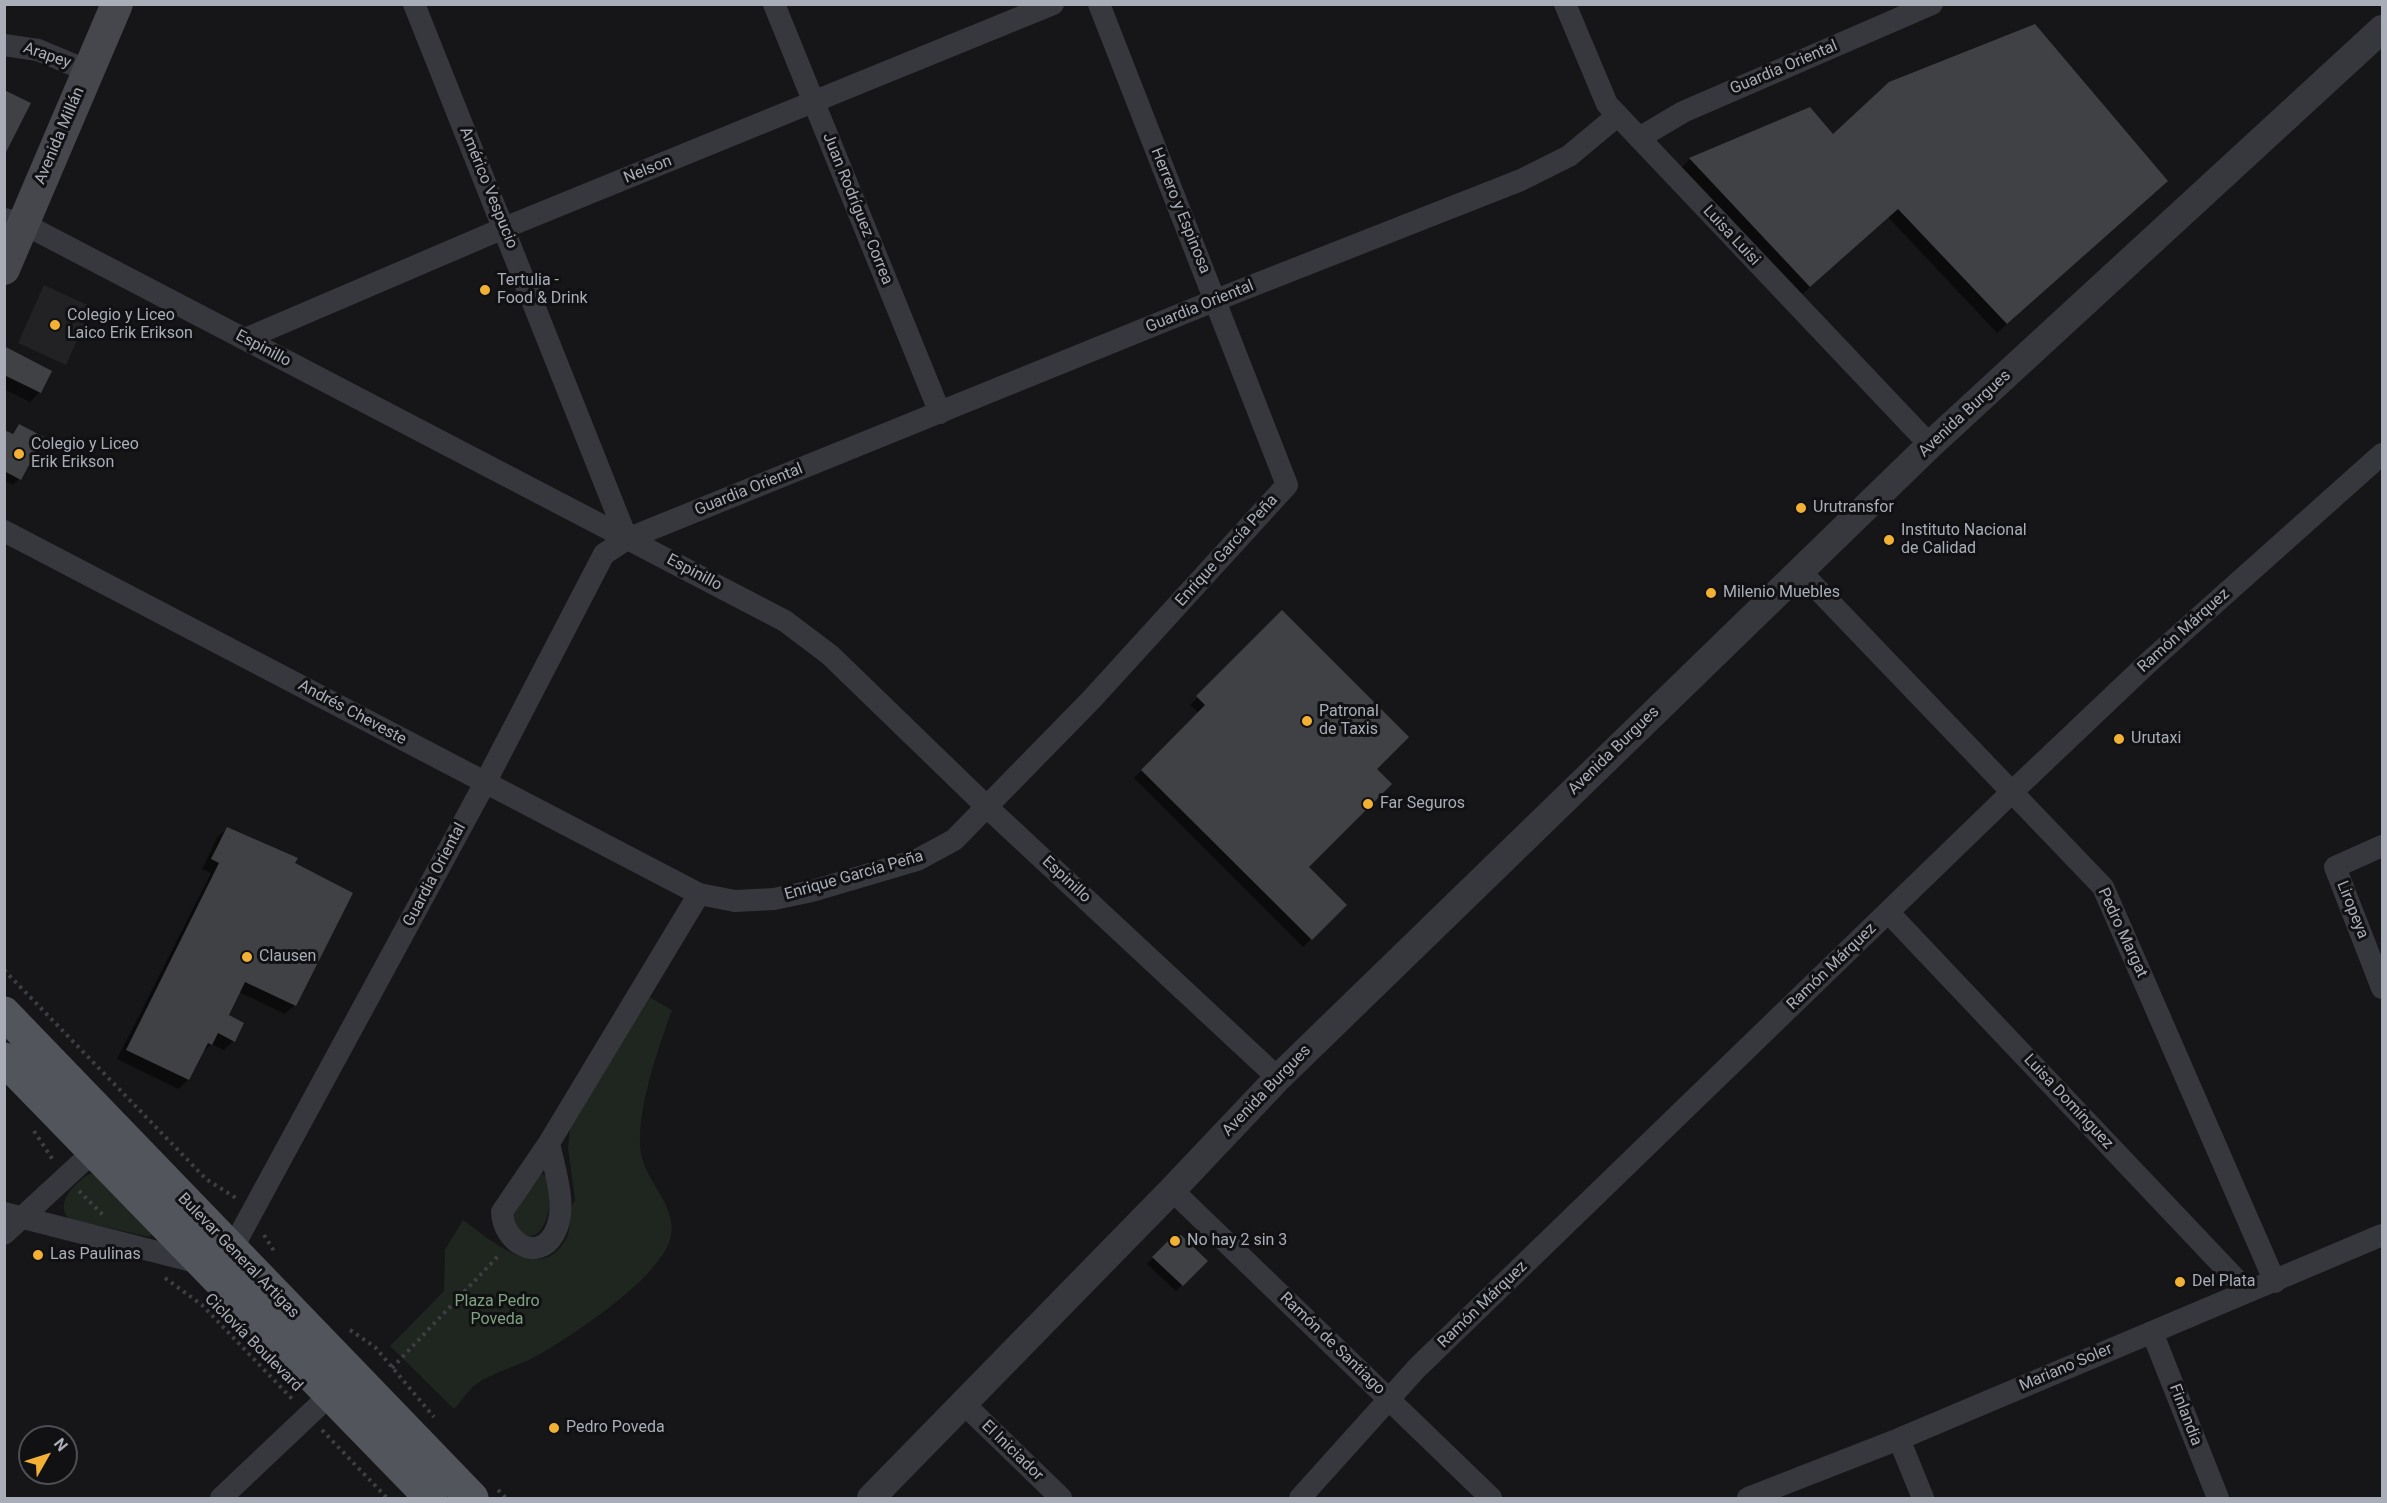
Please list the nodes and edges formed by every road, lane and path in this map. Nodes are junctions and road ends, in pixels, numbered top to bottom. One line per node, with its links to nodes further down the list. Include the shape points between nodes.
1 (117, 4): 10 (main road, Avenida Millán)
2 (414, 4): 15 (street, Américo Vespucio)
3 (774, 4): 11 (street, Juan Rodríguez Correa)
4 (1053, 4): 11 (street, Nelson)
5 (1099, 4): 17 (street, Herrero y Espinosa)
6 (1565, 4): 12 (street, Luisa Luisi, via 1601,92)
7 (1932, 4): 13 (street, Guardia Oriental, via 1683,112)
8 (2382, 29): 20 (street, Avenida Burgues)
9 (4, 45): 10 (street, Arapey, via 39,50)
10 (88, 70): 14 (main road, Avenida Millán)
11 (814, 103): 15 (street, Nelson); 19 (street, Juan Rodríguez Correa)
12 (1617, 116): 13 (street, Luisa Luisi); 17 (street, Guardia Oriental, via 1569,156 1521,180)
13 (1639, 138): 20 (street, Luisa Luisi)
14 (14, 221): 16 (main road, Avenida Millán); 18 (street, Espinillo)
15 (504, 228): 18 (street, Nelson); 24 (street, Américo Vespucio)
16 (4, 269)
17 (1216, 300): 19 (street, Guardia Oriental); 22 (street, Herrero y Espinosa)
18 (245, 339): 24 (street, Espinillo)
19 (940, 413): 24 (street, Guardia Oriental)
20 (1930, 445): 25 (street, Avenida Burgues)
21 (2382, 454): 27 (street, Ramón Márquez, via 2149,662)
22 (1287, 485): 28 (street, Enrique García Peña, via 1091,700)
23 (4, 531): 26 (street, Andrés Cheveste)
24 (627, 538): 26 (street, Guardia Oriental, via 604,555); 28 (street, Espinillo, via 806,635)
25 (1800, 571): 27 (street, Pedro Margat); 35 (street, Avenida Burgues)
26 (485, 783): 30 (street, Andrés Cheveste); 46 (street, Guardia Oriental)
27 (2012, 792): 31 (street, Ramón Márquez); 48 (street, Pedro Margat, via 2103,887)
28 (987, 807): 30 (street, Enrique García Peña, via 954,840 917,860 774,899 735,901); 35 (street, Espinillo)
29 (2382, 846): 32 (street, Liropeya, via 2335,867)
30 (699, 894): 37 (street)
31 (1888, 912): 49 (street, Luisa Domínguez); 52 (street, Ramón Márquez)
32 (2382, 988)
33 (4, 1013): 46 (main road, Bulevar General Artigas)
34 (4, 1059): 38 (main road, Bulevar General Artigas)
35 (1278, 1078): 40 (street, Avenida Burgues)
36 (28, 1125): 39 (path)
37 (549, 1143): 45 (street, via 502,1212 502,1223); 45 (street, via 559,1192 560,1213 555,1233 539,1246 528,1247)
38 (94, 1152): 39 (street); 46 (main road, Bulevar General Artigas)
39 (67, 1178): 41 (street); 42 (path)
40 (1172, 1190): 52 (street, Ramón de Santiago); 53 (street, Avenida Burgues)
41 (13, 1216): 43 (street); 46 (street)
42 (105, 1217)
43 (4, 1234)
44 (2382, 1235): 48 (street, Mariano Soler)
45 (512, 1240): 51 (path)
46 (218, 1257): 51 (main road, Bulevar General Artigas); 54 (main road, Bulevar General Artigas)
47 (164, 1278): 54 (path, Ciclovía Boulevard, via 202,1305)
48 (2275, 1282): 49 (street, Mariano Soler)
49 (2248, 1292): 50 (street, Mariano Soler)
50 (2152, 1332): 55 (street, Mariano Soler); 66 (street, Finlandia)
51 (368, 1391): 59 (main road, Bulevar General Artigas)
52 (1389, 1399): 62 (street, Ramón Márquez); 63 (street, Ramón de Santiago)
53 (963, 1403): 60 (street, Avenida Burgues); 61 (street, El Iniciador)
54 (319, 1405): 56 (street); 57 (path, Ciclovía Boulevard); 58 (main road, Bulevar General Artigas)
55 (1899, 1439): 64 (street, Mariano Soler); 65 (street)
56 (221, 1498)
57 (387, 1498)
58 (431, 1498)
59 (472, 1498)
60 (871, 1498)
61 (1061, 1498)
62 (1300, 1498)
63 (1491, 1498)
64 (1748, 1498)
65 (1923, 1498)
66 (2218, 1498)

